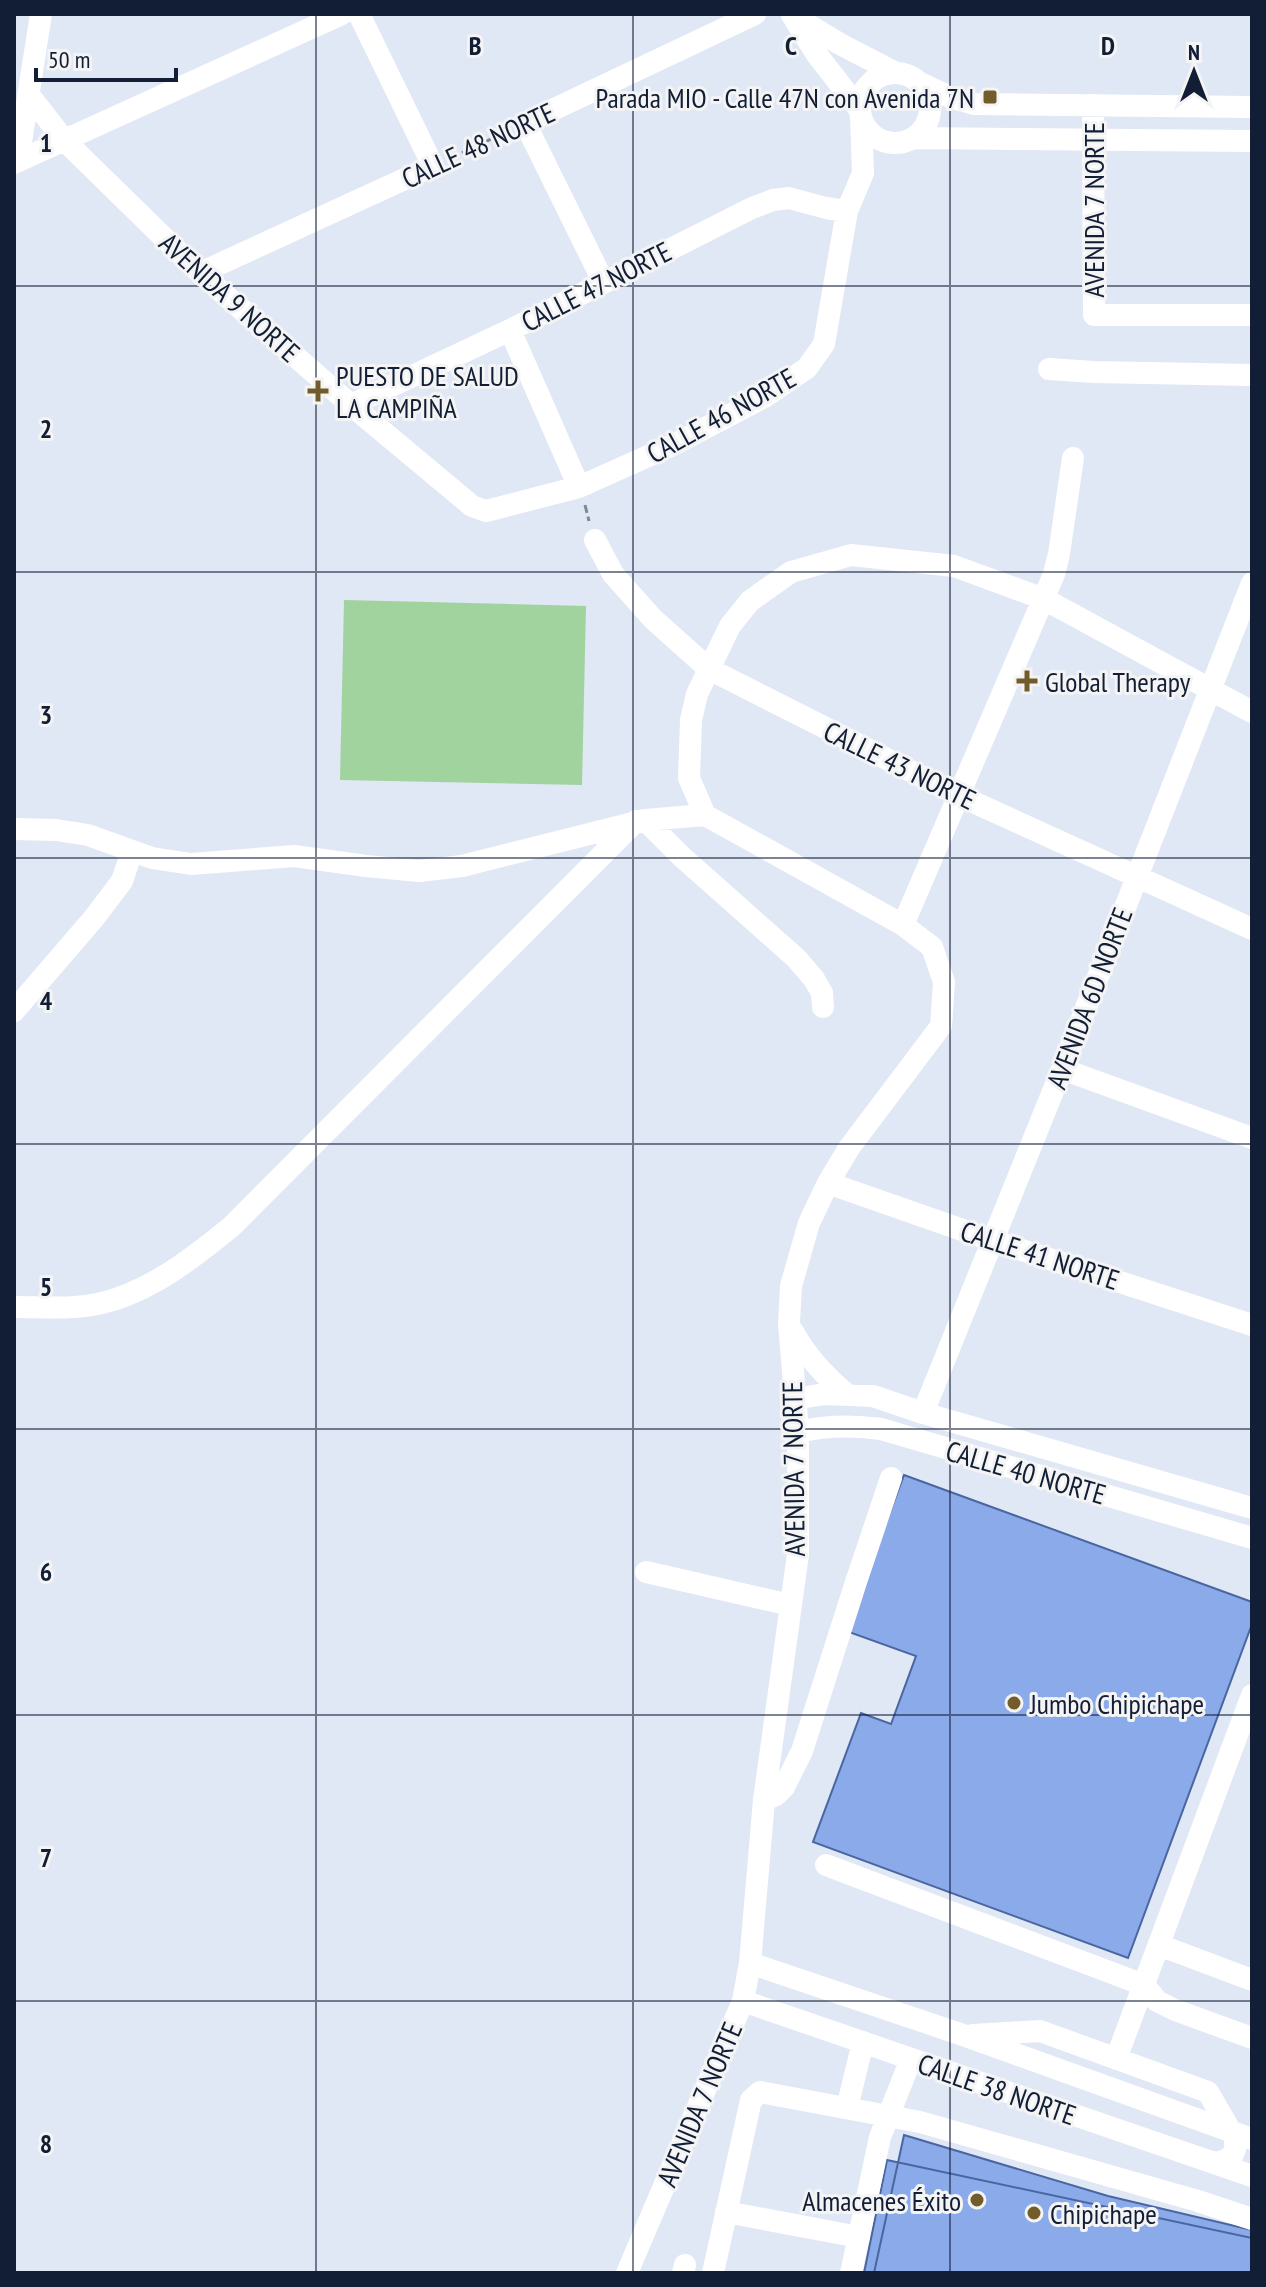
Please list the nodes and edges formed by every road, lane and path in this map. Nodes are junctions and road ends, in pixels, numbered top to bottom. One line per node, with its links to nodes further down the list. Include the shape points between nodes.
1 (41, 14): 8 (street)
2 (342, 14): 14 (street)
3 (359, 14): 18 (street)
4 (755, 14): 12 (street, CALLE 48 NORTE)
5 (792, 15): 6 (street); 11 (street)
6 (896, 73): 7 (street); 11 (street, via 868,86)
7 (920, 83): 9 (street, via 974,104); 13 (street, via 930,112 923,130)
8 (29, 95): 14 (street, AVENIDA 9 NORTE); 17 (street)
9 (1093, 105): 10 (street); 15 (street, AVENIDA 7 NORTE)
10 (1252, 107)
11 (860, 113): 13 (street, via 866,128 880,140); 19 (street, CALLE 46 NORTE)
12 (525, 123): 18 (path, CALLE 48 NORTE); 22 (street)
13 (908, 140): 15 (street); 19 (street)
14 (65, 141): 17 (street); 21 (street, AVENIDA 9 NORTE)
15 (1093, 141): 16 (street); 23 (street, AVENIDA 7 NORTE, via 1094,315)
16 (1252, 141)
17 (16, 162)
18 (433, 166): 21 (street, CALLE 48 NORTE)
19 (863, 173): 20 (street, CALLE 46 NORTE)
20 (847, 211): 22 (street, CALLE 47 NORTE, via 789,198 773,200); 29 (street, CALLE 46 NORTE, via 824,344 807,368 675,444)
21 (200, 273): 27 (street, AVENIDA 9 NORTE)
22 (603, 281): 24 (street, CALLE 47 NORTE)
23 (1252, 315)
24 (510, 330): 27 (street, CALLE 47 NORTE); 29 (street)
25 (1049, 369): 26 (street)
26 (1252, 375)
27 (351, 405): 30 (street, AVENIDA 9 NORTE, via 472,506)
28 (1073, 458): 33 (street, via 1059,554)
29 (579, 487): 30 (street, CALLE 46 NORTE); 31 (path)
30 (486, 511)
31 (595, 540): 34 (street, CALLE 43 NORTE, via 613,574)
32 (1252, 583): 35 (street, AVENIDA 6D NORTE)
33 (1044, 599): 34 (street, via 954,566 851,555 791,572 750,601 730,626); 35 (street); 37 (street)
34 (709, 669): 37 (street, CALLE 43 NORTE); 38 (street, via 691,720 689,778)
35 (1210, 688): 36 (street); 42 (street, AVENIDA 6D NORTE)
36 (1252, 712)
37 (960, 796): 42 (street, CALLE 43 NORTE); 43 (street)
38 (705, 815): 39 (street); 43 (street, AVENIDA 7 NORTE)
39 (640, 820): 41 (street, via 462,866 419,871 294,856 191,864); 45 (street, via 796,958 822,993); 51 (street, via 231,1227 193,1258 138,1291 102,1303)
40 (14, 829): 41 (street, via 88,835)
41 (132, 851): 46 (street, via 122,881)
42 (1136, 876): 44 (street, CALLE 43 NORTE); 47 (street, AVENIDA 6D NORTE)
43 (903, 925): 49 (street, AVENIDA 7 NORTE, via 932,947 944,982 941,1026)
44 (1252, 929)
45 (823, 1007)
46 (14, 1011)
47 (1062, 1069): 48 (street); 50 (street, AVENIDA 6D NORTE)
48 (1252, 1138)
49 (828, 1183): 50 (street, CALLE 41 NORTE); 53 (street, AVENIDA 7 NORTE, via 798,1257)
50 (994, 1241): 52 (street, CALLE 41 NORTE); 56 (street, AVENIDA 6D NORTE)
51 (14, 1307)
52 (1251, 1321)
53 (789, 1323): 54 (street, via 815,1365); 55 (street, AVENIDA 7 NORTE)
54 (848, 1395): 55 (street, CALLE 40 NORTE); 56 (street, CALLE 40 NORTE, via 873,1396)
55 (794, 1399): 57 (street, AVENIDA 7 NORTE)
56 (923, 1413): 59 (street, CALLE 40 NORTE)
57 (798, 1432): 60 (street, CALLE 40 NORTE, via 849,1425 881,1429); 62 (street, AVENIDA 7 NORTE, via 798,1554)
58 (891, 1478): 64 (street, via 802,1751 784,1787)
59 (1252, 1508)
60 (1252, 1538)
61 (646, 1572): 62 (street)
62 (790, 1605): 64 (street, AVENIDA 7 NORTE)
63 (1252, 1695): 66 (street)
64 (764, 1800): 67 (street, AVENIDA 7 NORTE)
65 (826, 1865): 69 (street)
66 (1159, 1945): 68 (street); 69 (street)
67 (750, 1963): 70 (street, AVENIDA 7 NORTE); 71 (street, CALLE 38 NORTE)
68 (1252, 1980)
69 (1144, 1985): 72 (street, via 1157,2001 1175,2010); 75 (street)
70 (743, 2001): 73 (street, CALLE 38 NORTE); 86 (street, AVENIDA 7 NORTE)
71 (963, 2035): 75 (street, via 1040,2031); 78 (street, CALLE 38 NORTE)
72 (1252, 2038)
73 (863, 2042): 74 (street, CALLE 38 NORTE); 76 (street)
74 (911, 2059): 77 (street); 81 (street, CALLE 38 NORTE)
75 (1116, 2059): 78 (street, via 1208,2092)
76 (847, 2108): 77 (street); 83 (street, via 755,2094)
77 (890, 2116): 84 (street); 85 (street, via 880,2137)
78 (1229, 2131): 79 (street, CALLE 38 NORTE); 81 (street, via 1235,2140 1233,2154)
79 (1252, 2139)
80 (1252, 2146): 82 (street, via 1243,2158)
81 (1213, 2163): 82 (street, CALLE 38 NORTE)
82 (1252, 2176)
83 (726, 2212): 85 (street); 87 (street)
84 (1252, 2219)
85 (859, 2237): 88 (street)
86 (627, 2273)
87 (713, 2273)
88 (851, 2273)

